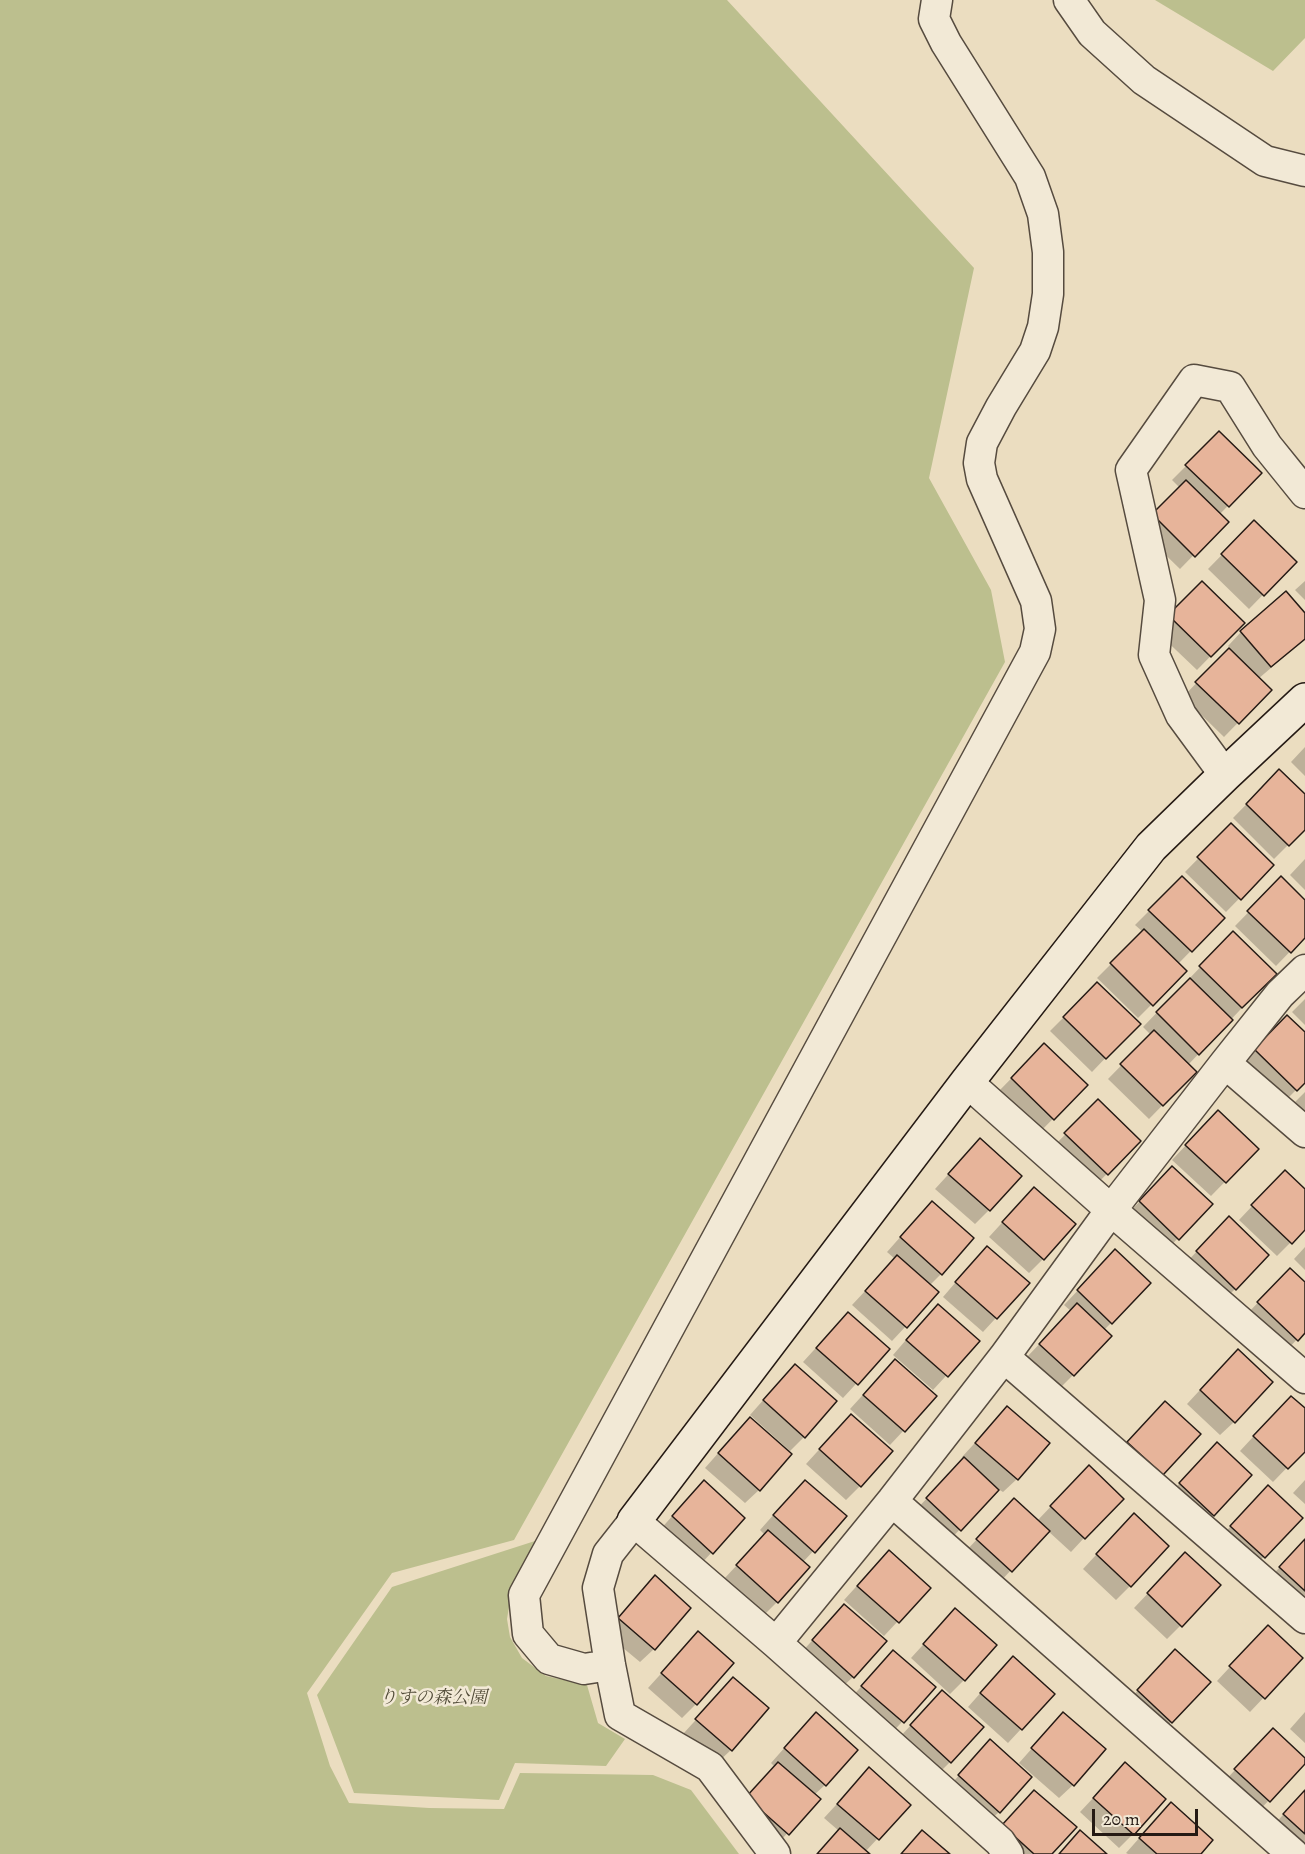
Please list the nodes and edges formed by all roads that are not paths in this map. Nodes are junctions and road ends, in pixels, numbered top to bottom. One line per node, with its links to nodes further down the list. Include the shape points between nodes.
1 (937, 0): 18 (street, via 934,19 1030,177 1043,214 1048,294 1043,327 1035,351 982,443 979,463 982,479 1036,601 1040,629 1030,663 524,1595 528,1634 549,1659 584,1669)
2 (1069, 0): 3 (street, via 1092,33 1144,80 1265,161)
3 (1305, 171)
4 (1305, 493): 6 (street, via 1267,446 1230,387 1194,380 1131,470 1160,600 1154,655 1181,715)
5 (1305, 700): 6 (street)
6 (1225, 775): 9 (street, via 1151,847)
7 (1305, 970): 8 (street, via 1280,994)
8 (1225, 1063): 10 (street); 11 (street)
9 (967, 1082): 11 (street); 15 (street)
10 (1305, 1132)
11 (1111, 1210): 12 (street); 13 (street)
12 (1004, 1357): 14 (street); 16 (street)
13 (1305, 1378)
14 (892, 1501): 17 (street); 21 (street)
15 (634, 1521): 17 (street); 18 (street, via 608,1554 598,1588)
16 (1305, 1618)
17 (776, 1643): 20 (street, via 1000,1842)
18 (610, 1665): 19 (street, via 620,1714 710,1767)
19 (775, 1854)
20 (1008, 1854)
21 (1293, 1854)

